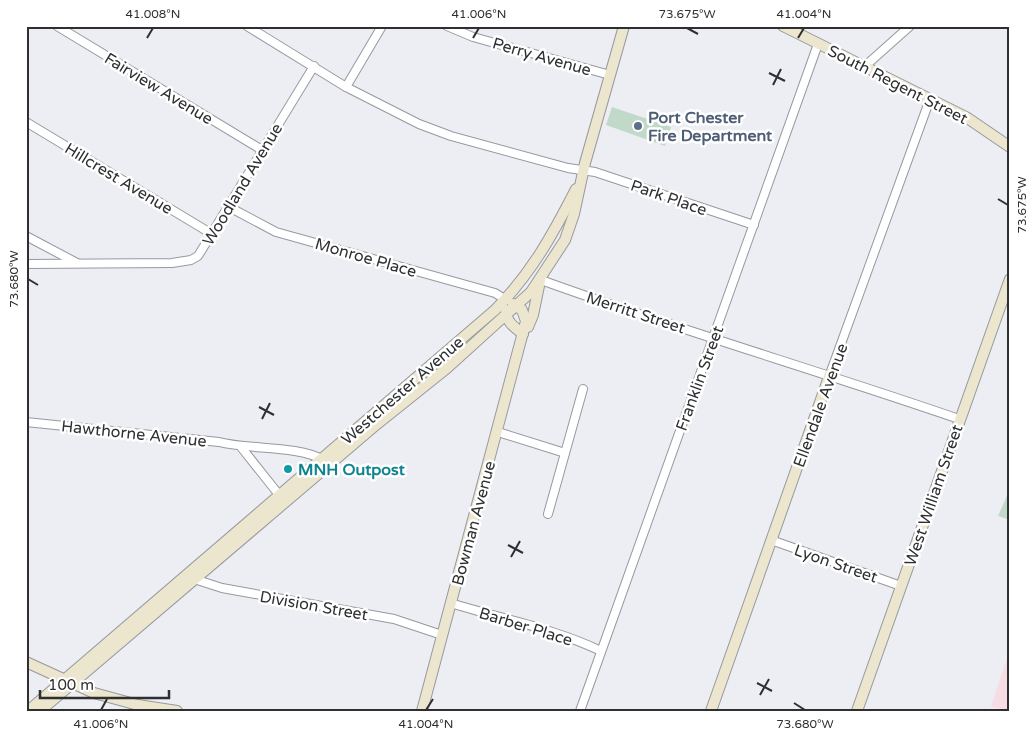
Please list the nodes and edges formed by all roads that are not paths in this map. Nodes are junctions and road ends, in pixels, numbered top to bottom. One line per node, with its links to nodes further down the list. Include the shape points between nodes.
1 (57, 26): 16 (street, Fairview Avenue)
2 (247, 26): 9 (street, Park Place)
3 (382, 26): 12 (street)
4 (447, 26): 11 (street, Perry Avenue, via 473,37)
5 (624, 26): 11 (street, Westchester Avenue)
6 (783, 26): 8 (street, South Regent Street)
7 (910, 26): 10 (street)
8 (818, 44): 10 (street, South Regent Street); 19 (street, Franklin Street)
9 (314, 66): 12 (street, Park Place); 16 (street, Woodland Avenue)
10 (864, 67): 13 (street, South Regent Street)
11 (610, 75): 17 (street, Westchester Avenue)
12 (346, 87): 17 (street, Park Place, via 419,124 451,136)
13 (930, 99): 15 (street, South Regent Street, via 966,117); 31 (street, Ellendale Avenue)
14 (26, 122): 20 (street, Hillcrest Avenue)
15 (1010, 147)
16 (262, 150): 18 (street, Woodland Avenue)
17 (582, 173): 19 (street, Park Place, via 595,172); 25 (street, Westchester Avenue, via 574,214 564,240); 26 (street, Westchester Avenue, via 548,243)
18 (229, 207): 20 (street, Woodland Avenue); 26 (street, Monroe Place, via 276,232 495,293)
19 (754, 225): 30 (street, Franklin Street)
20 (212, 234): 23 (street, Woodland Avenue, via 198,256 191,260 126,265)
21 (26, 236): 23 (street)
22 (26, 264): 23 (street, Woodland Avenue)
23 (79, 264)
24 (1010, 279): 33 (street, West William Street)
25 (540, 280): 27 (street, Westchester Avenue); 29 (street, via 533,315); 30 (street, Merritt Street)
26 (506, 300): 27 (street); 28 (street); 38 (street, Westchester Avenue)
27 (516, 307): 28 (street, Westchester Avenue); 29 (street, Bowman Avenue, via 526,317)
28 (506, 317): 29 (street); 38 (street, Westchester Avenue)
29 (523, 334): 35 (street, Bowman Avenue)
30 (714, 338): 31 (street, Merritt Street); 47 (street, Franklin Street)
31 (830, 374): 33 (street, Merritt Street); 42 (street, Ellendale Avenue)
32 (583, 389): 37 (street)
33 (959, 419): 44 (street, West William Street)
34 (26, 422): 36 (street, Hawthorne Avenue, via 219,442)
35 (498, 432): 37 (street); 45 (street, Bowman Avenue)
36 (241, 448): 38 (street, Hawthorne Avenue, via 298,453); 40 (street)
37 (565, 453): 41 (street)
38 (326, 462): 39 (street, Westchester Avenue); 40 (street, Westchester Avenue)
39 (294, 495): 40 (street); 43 (street, Westchester Avenue)
40 (280, 496): 43 (street, Westchester Avenue)
41 (548, 514)
42 (771, 540): 44 (street, Lyon Street); 55 (street, Ellendale Avenue)
43 (190, 578): 46 (street, Division Street, via 222,588 394,619); 49 (street, Westchester Avenue)
44 (901, 586): 56 (street, West William Street)
45 (451, 603): 46 (street, Bowman Avenue); 47 (street, Barber Place, via 560,634)
46 (442, 635): 53 (street, Bowman Avenue)
47 (601, 651): 54 (street, Franklin Street)
48 (26, 662): 49 (street)
49 (69, 681): 50 (street, Westchester Avenue); 51 (street, Westchester Avenue); 52 (street, via 138,705)
50 (28, 711)
51 (40, 711)
52 (177, 711)
53 (422, 711)
54 (580, 711)
55 (710, 711)
56 (857, 711)

